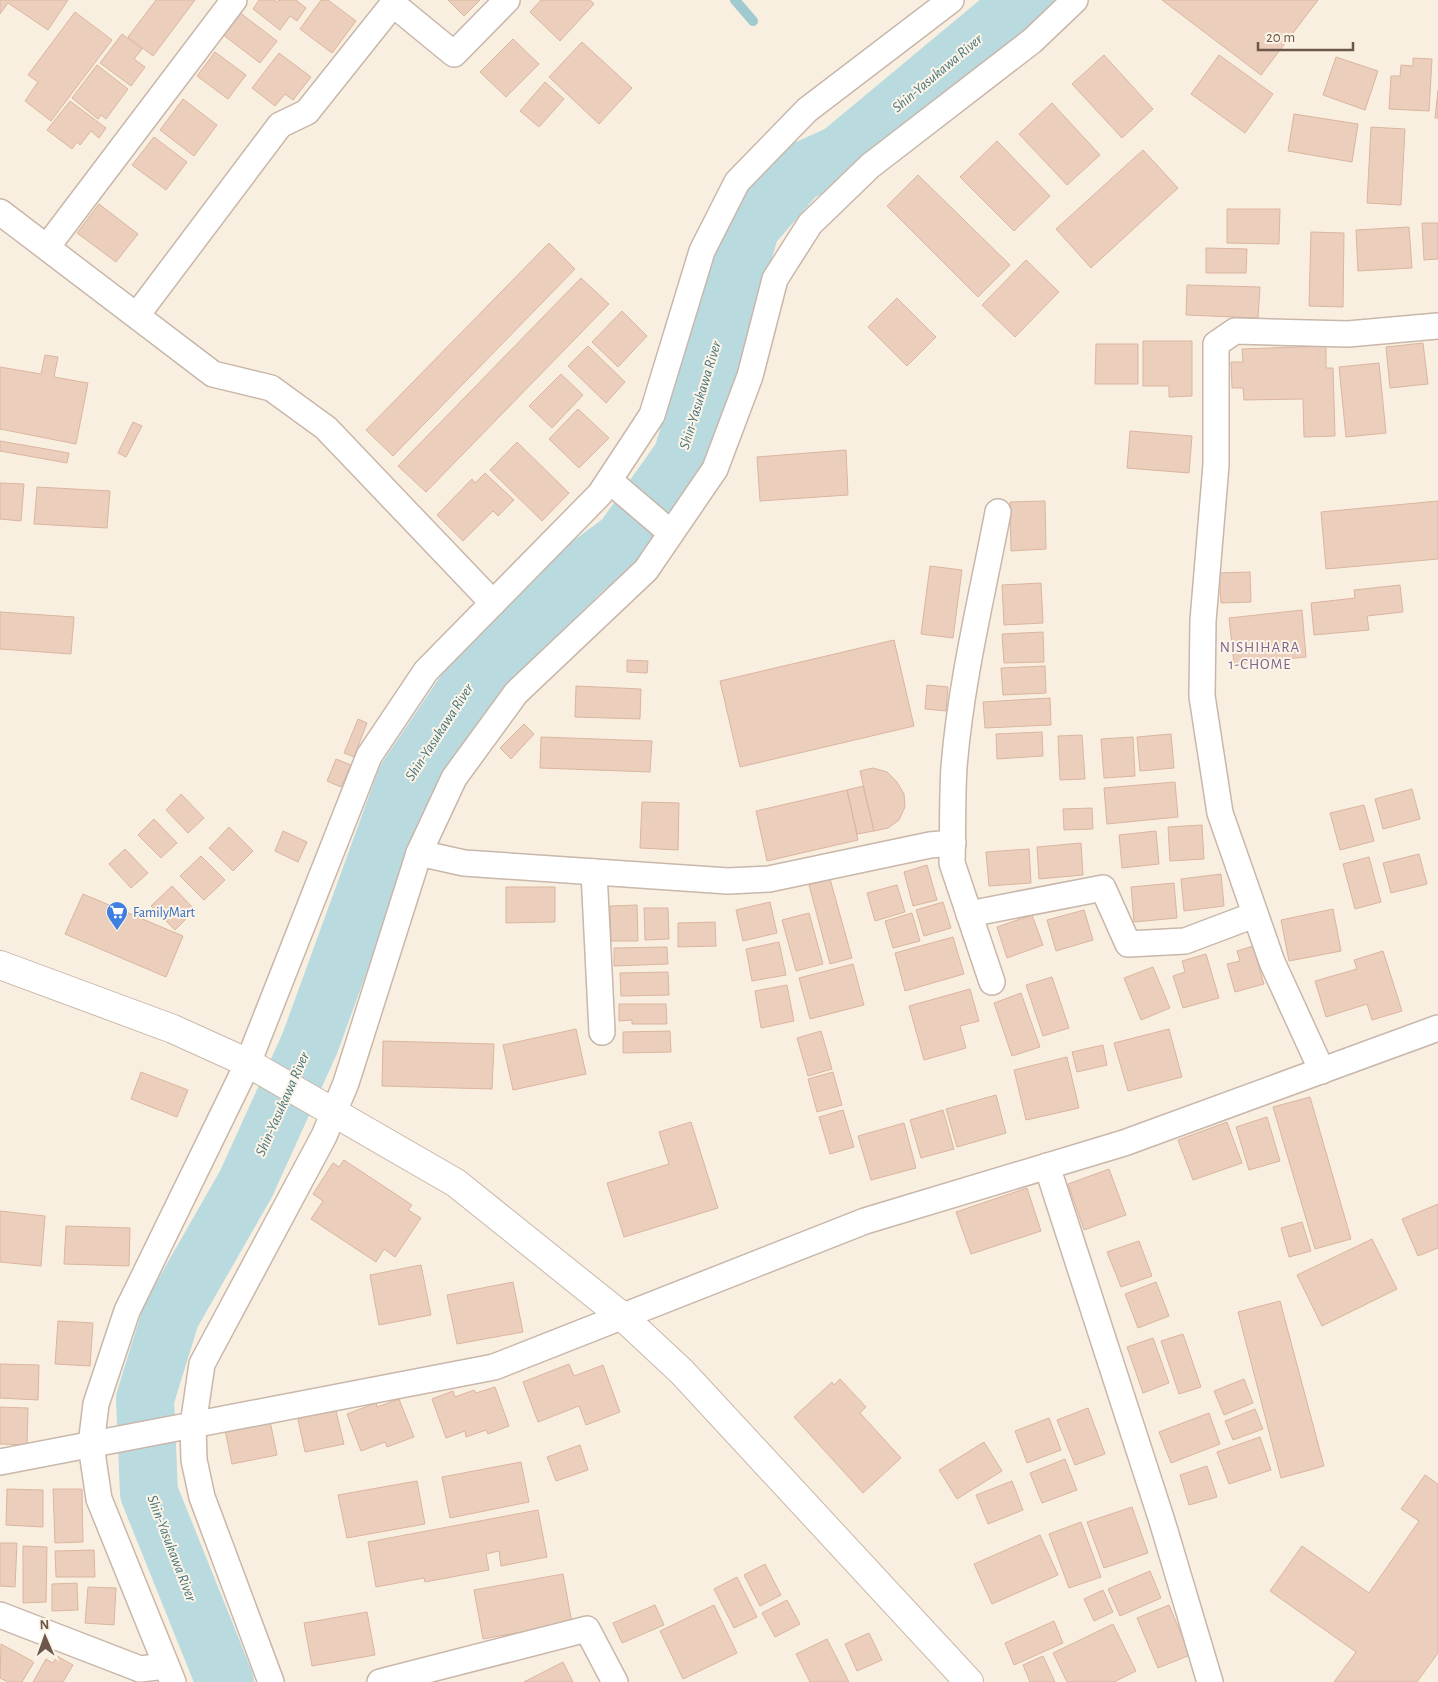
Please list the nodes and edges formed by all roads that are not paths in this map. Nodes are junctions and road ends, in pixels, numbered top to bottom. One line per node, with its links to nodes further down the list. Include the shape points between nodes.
1 (234, 0): 6 (street)
2 (507, 0): 7 (street, via 454,54 393,4 307,112 280,125)
3 (951, 0): 9 (street, via 807,110 737,182 702,251 652,415)
4 (1074, 0): 11 (street, via 1032,41 870,166 810,224 775,279 750,376 715,469)
5 (0, 212): 6 (street)
6 (47, 247): 7 (street)
7 (137, 315): 12 (street, via 213,374 271,388 326,428)
8 (1438, 326): 17 (street, via 1348,334 1235,331 1216,344 1216,465 1203,621 1202,696 1220,813)
9 (614, 484): 11 (street); 12 (street, via 600,494)
10 (998, 512): 13 (street, via 964,687 954,767)
11 (666, 528): 14 (street, via 646,570 516,693 454,778)
12 (493, 603): 22 (street, via 426,671 369,756)
13 (953, 843): 15 (street, via 930,844 769,878 728,880); 16 (street, via 952,863)
14 (419, 853): 15 (street, via 464,863); 24 (street, via 346,1083)
15 (594, 872): 21 (street)
16 (969, 914): 17 (street, via 1103,888 1128,944 1185,942); 19 (street)
17 (1254, 915): 23 (street)
18 (0, 965): 22 (street, via 173,1029)
19 (992, 982)
20 (1438, 1028): 23 (street)
21 (602, 1032)
22 (256, 1067): 24 (street); 28 (street, via 128,1311 96,1404)
23 (1322, 1071): 25 (street, via 1124,1143)
24 (327, 1109): 26 (street, via 456,1183); 27 (street, via 324,1136 202,1364)
25 (1047, 1166): 26 (street, via 865,1221); 36 (street, via 1162,1521)
26 (623, 1317): 27 (street, via 494,1367); 35 (street, via 682,1372)
27 (186, 1426): 28 (street); 32 (street, via 202,1497)
28 (91, 1444): 29 (street); 31 (street, via 99,1499)
29 (0, 1462)
30 (0, 1615): 31 (street, via 140,1669)
31 (170, 1674)
32 (272, 1682)
33 (380, 1682): 34 (street, via 588,1629)
34 (615, 1682)
35 (969, 1682)
36 (1210, 1682)

